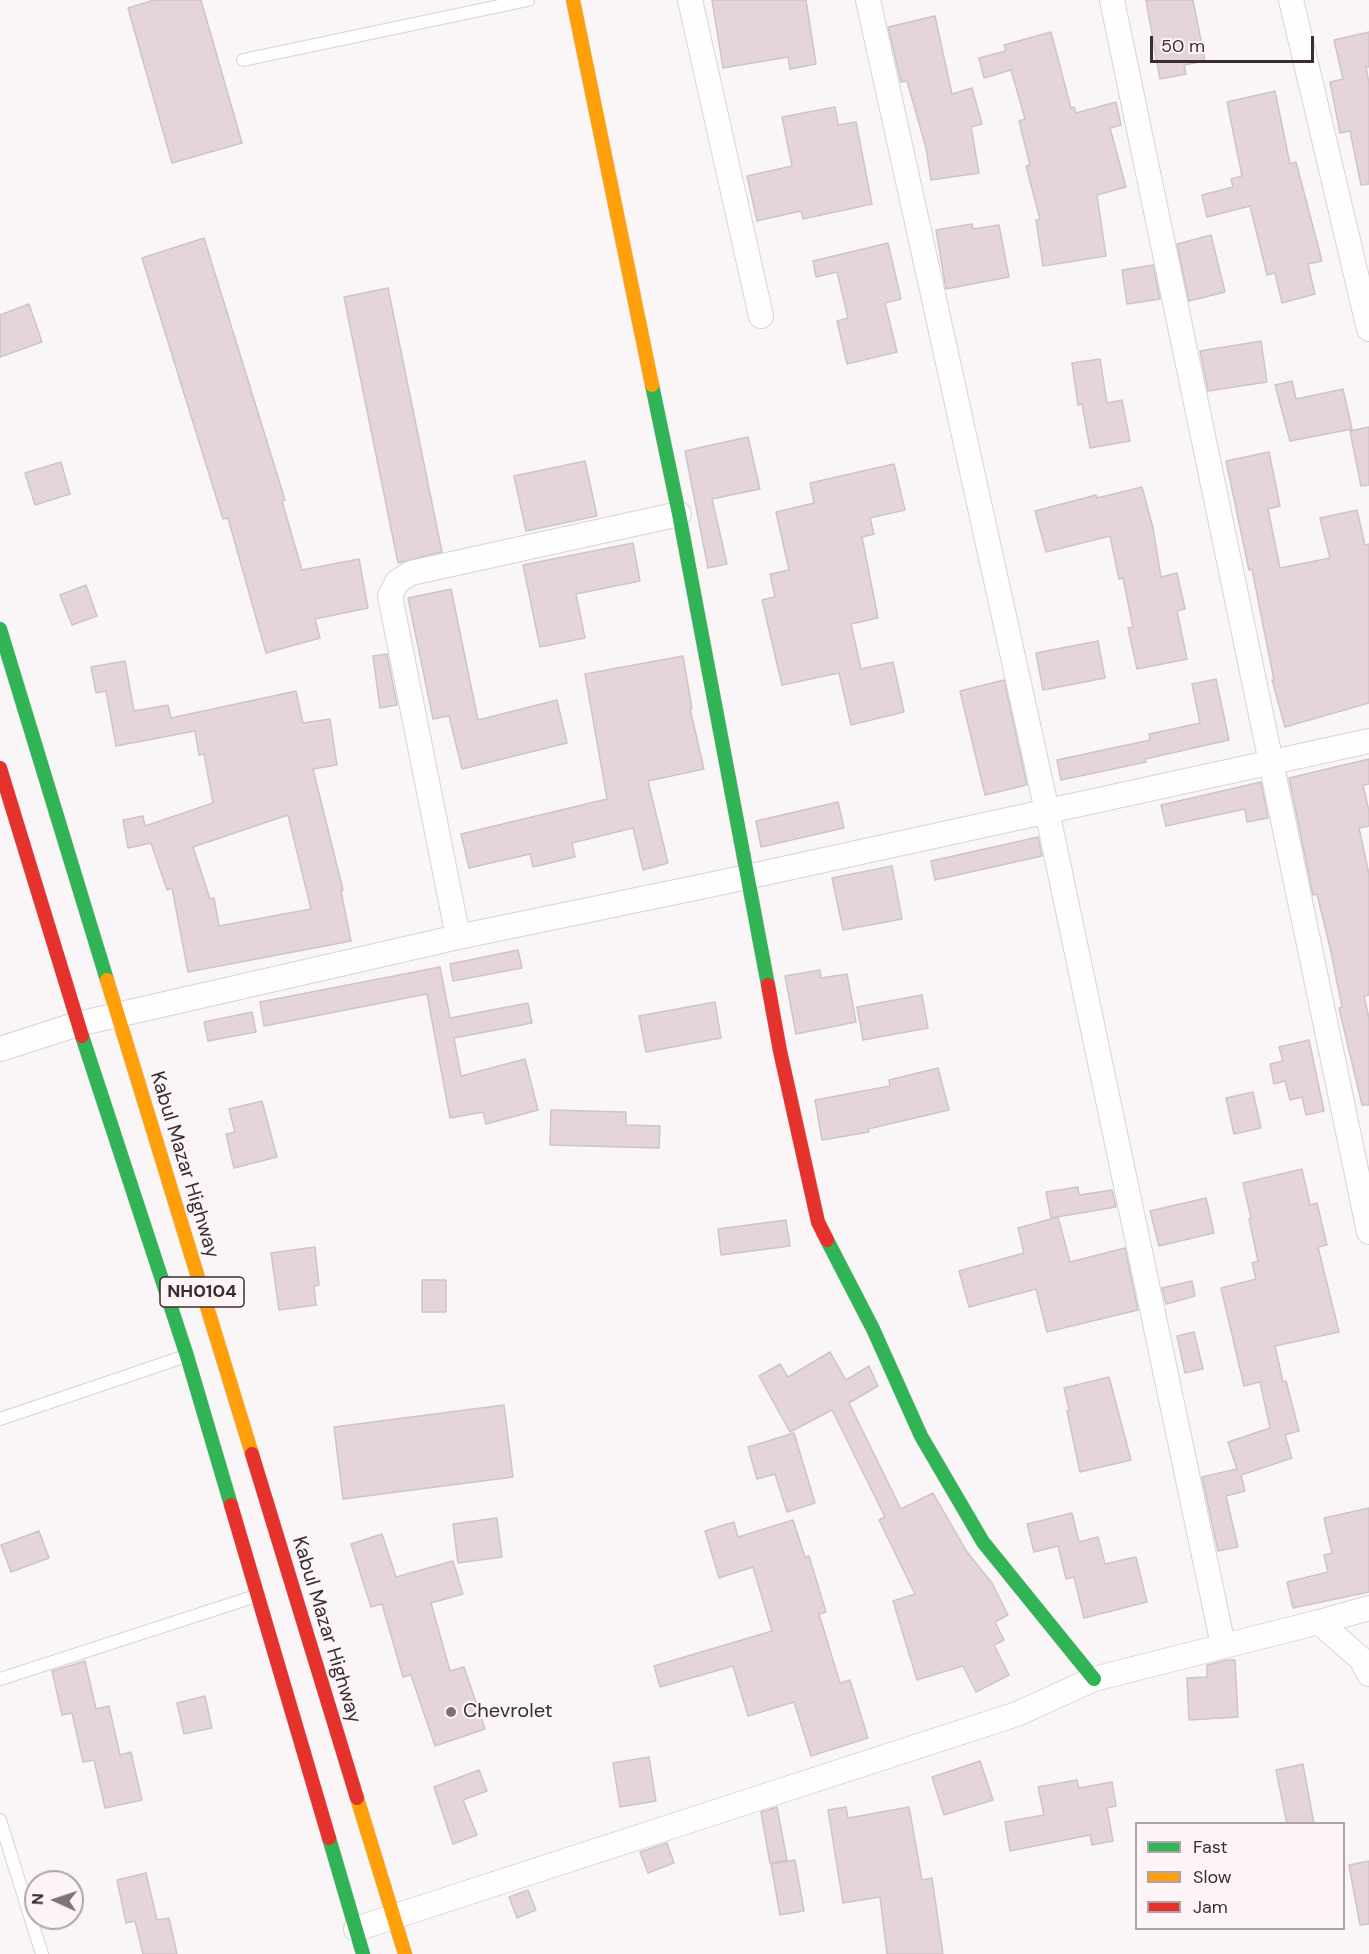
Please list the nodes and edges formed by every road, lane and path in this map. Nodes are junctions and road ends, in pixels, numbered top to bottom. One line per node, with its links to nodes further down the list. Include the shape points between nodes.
1 (528, 0): 7 (lane)
2 (573, 0): 10 (main road)
3 (690, 0): 8 (street)
4 (868, 0): 15 (street)
5 (1112, 0): 13 (street)
6 (1291, 0): 9 (street)
7 (243, 60)
8 (761, 316)
9 (1369, 328)
10 (678, 514): 16 (main road); 17 (street, via 411,573 397,582 390,596)
11 (0, 629): 18 (main road, Kabul Mazar Highway / NH0104)
12 (1369, 741): 13 (street)
13 (1270, 762): 15 (street); 21 (street)
14 (0, 768): 19 (main road, NH0104)
15 (1047, 811): 16 (street); 27 (street)
16 (748, 876): 17 (street); 29 (main road, via 780,1051 818,1222 873,1329 921,1436 984,1542)
17 (458, 937): 18 (street)
18 (118, 1015): 19 (street); 32 (main road, Kabul Mazar Highway / NH0104)
19 (78, 1024): 20 (street); 22 (main road, NH0104)
20 (0, 1049)
21 (1369, 1232)
22 (187, 1356): 23 (lane); 24 (main road, NH0104)
23 (0, 1419)
24 (258, 1596): 30 (lane); 33 (main road, NH0104)
25 (1369, 1608): 26 (street)
26 (1319, 1622): 27 (street); 28 (street, via 1361,1659)
27 (1223, 1646): 29 (street)
28 (1369, 1674)
29 (1094, 1678): 32 (street, via 1017,1714)
30 (0, 1679)
31 (0, 1820): 34 (lane)
32 (393, 1916): 33 (street); 36 (main road, Kabul Mazar Highway / NH0104)
33 (356, 1929): 35 (main road, NH0104)
34 (42, 1954)
35 (363, 1954)
36 (405, 1954)

